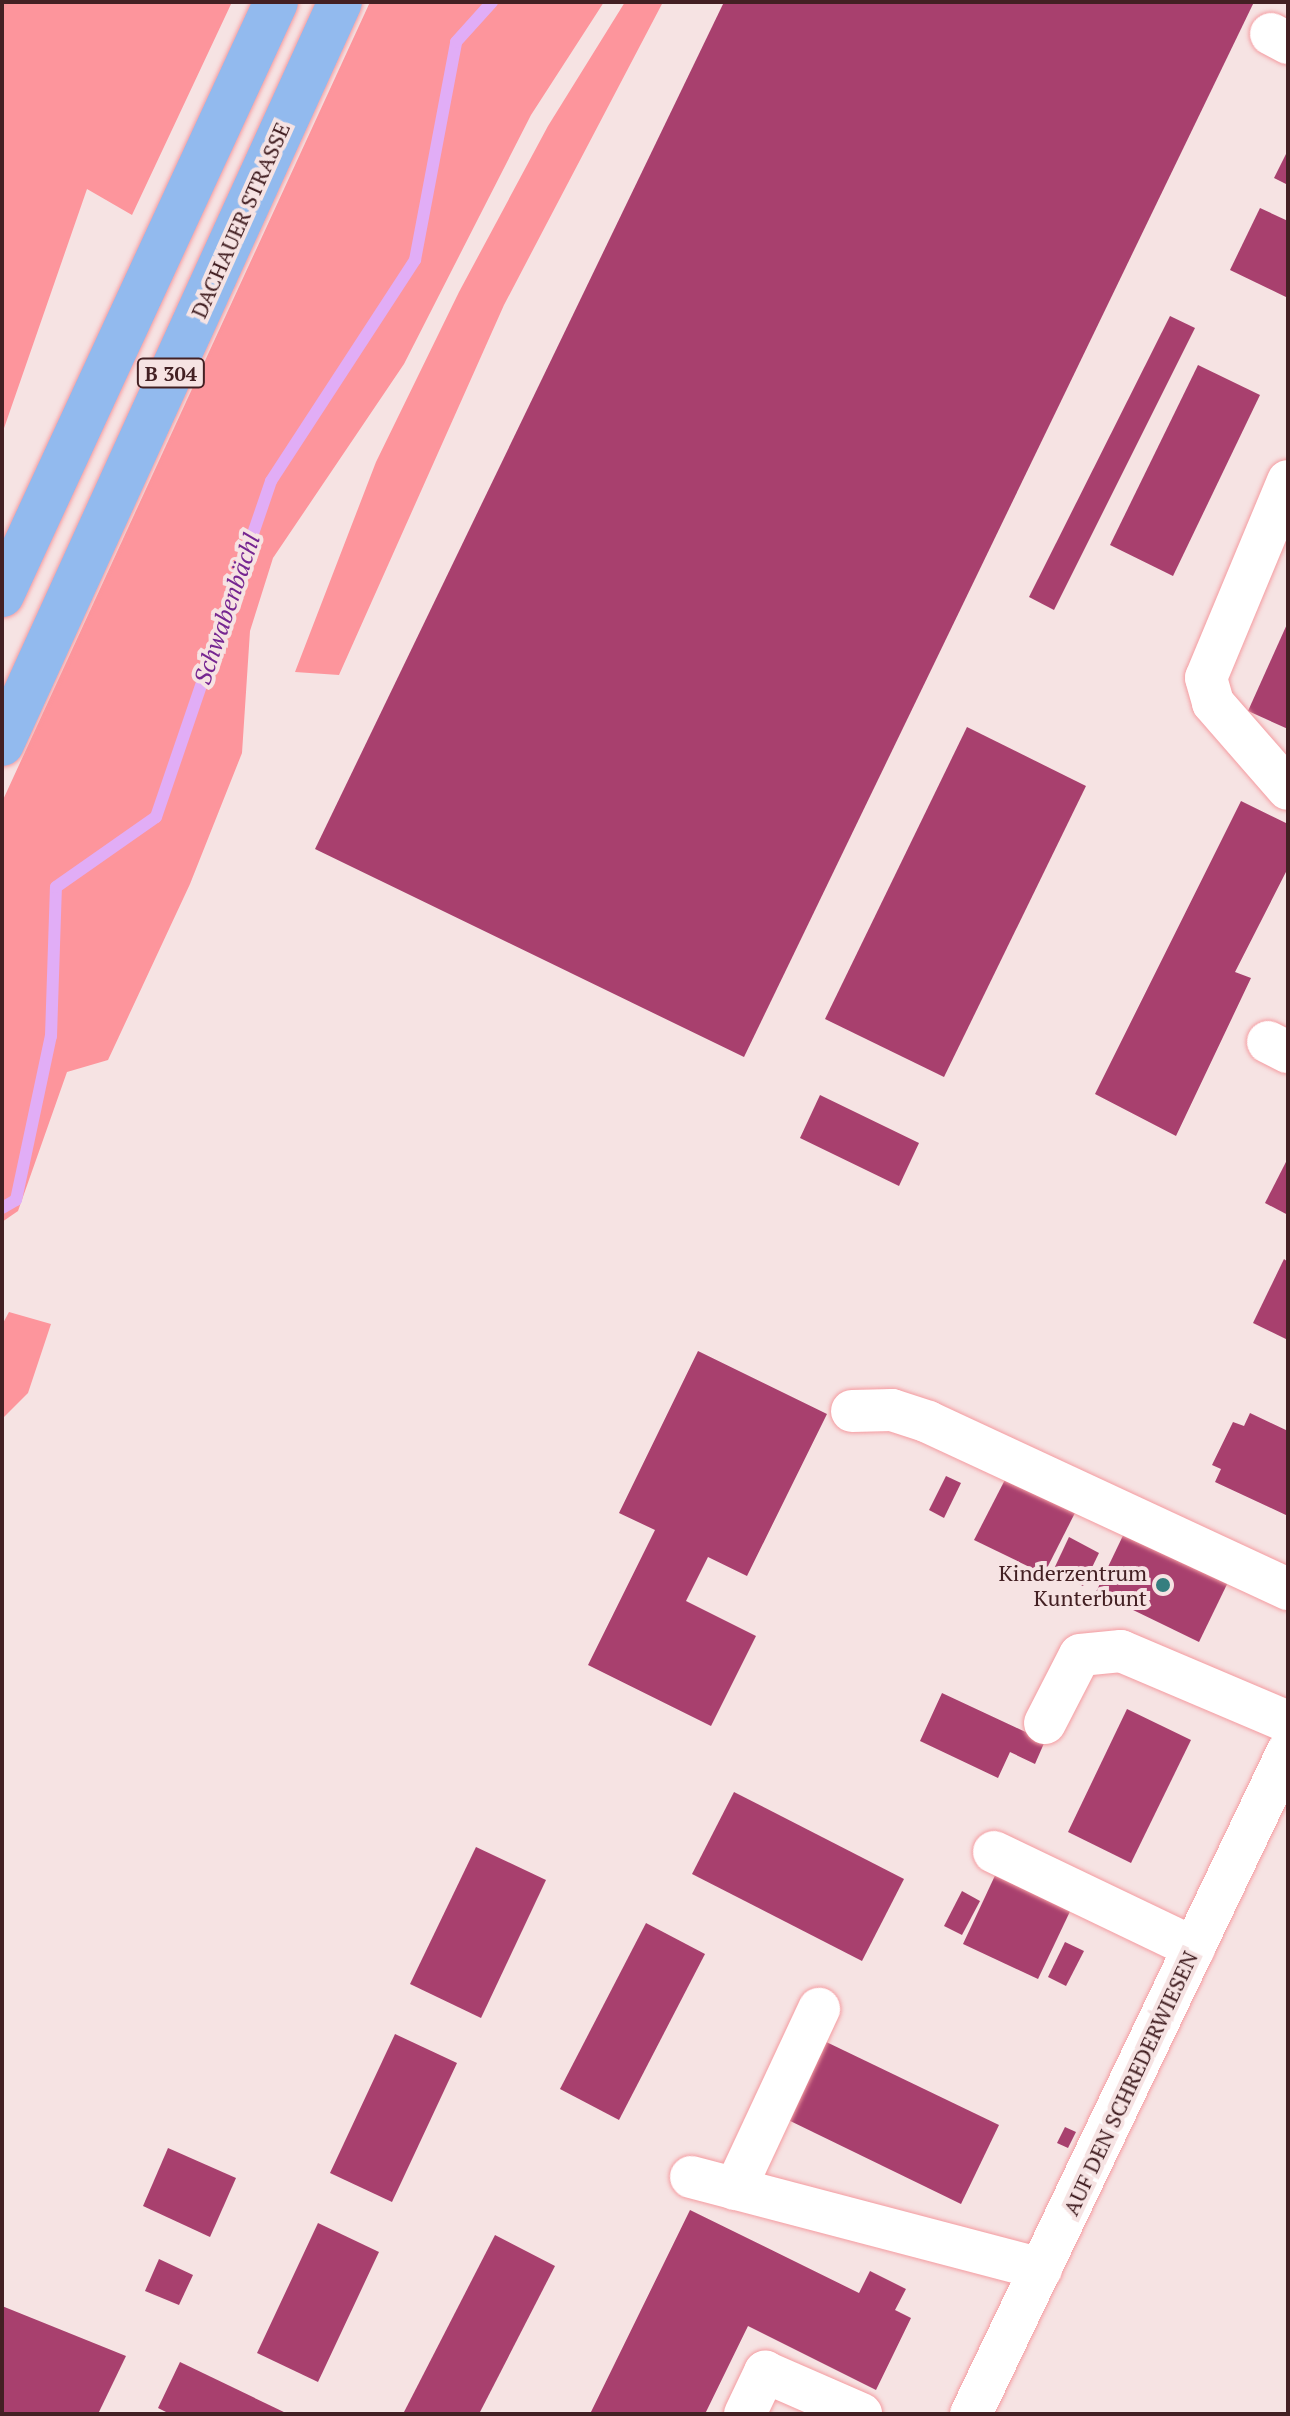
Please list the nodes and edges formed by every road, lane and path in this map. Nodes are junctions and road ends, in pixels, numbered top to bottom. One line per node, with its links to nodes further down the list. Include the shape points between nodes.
1 (276, 2): 4 (main road, B 304)
2 (340, 2): 5 (main road, DACHAUER STRASSE / B 304)
3 (1288, 481): 6 (street, via 1206,678 1213,703)
4 (2, 595)
5 (2, 744)
6 (1288, 789)
7 (852, 1411): 8 (street, via 882,1408 928,1422)
8 (1288, 1589)
9 (1288, 1722): 10 (street, via 1121,1651 1080,1655)
10 (1045, 1723)
11 (1288, 1751): 13 (street, AUF DEN SCHREDERWIESEN)
12 (994, 1852): 13 (street)
13 (1194, 1948): 17 (street, AUF DEN SCHREDERWIESEN)
14 (819, 2009): 16 (street)
15 (691, 2177): 16 (street)
16 (735, 2189): 17 (street)
17 (1041, 2269): 20 (street, AUF DEN SCHREDERWIESEN)
18 (745, 2414): 19 (street, via 765,2372)
19 (861, 2414)
20 (971, 2414)

